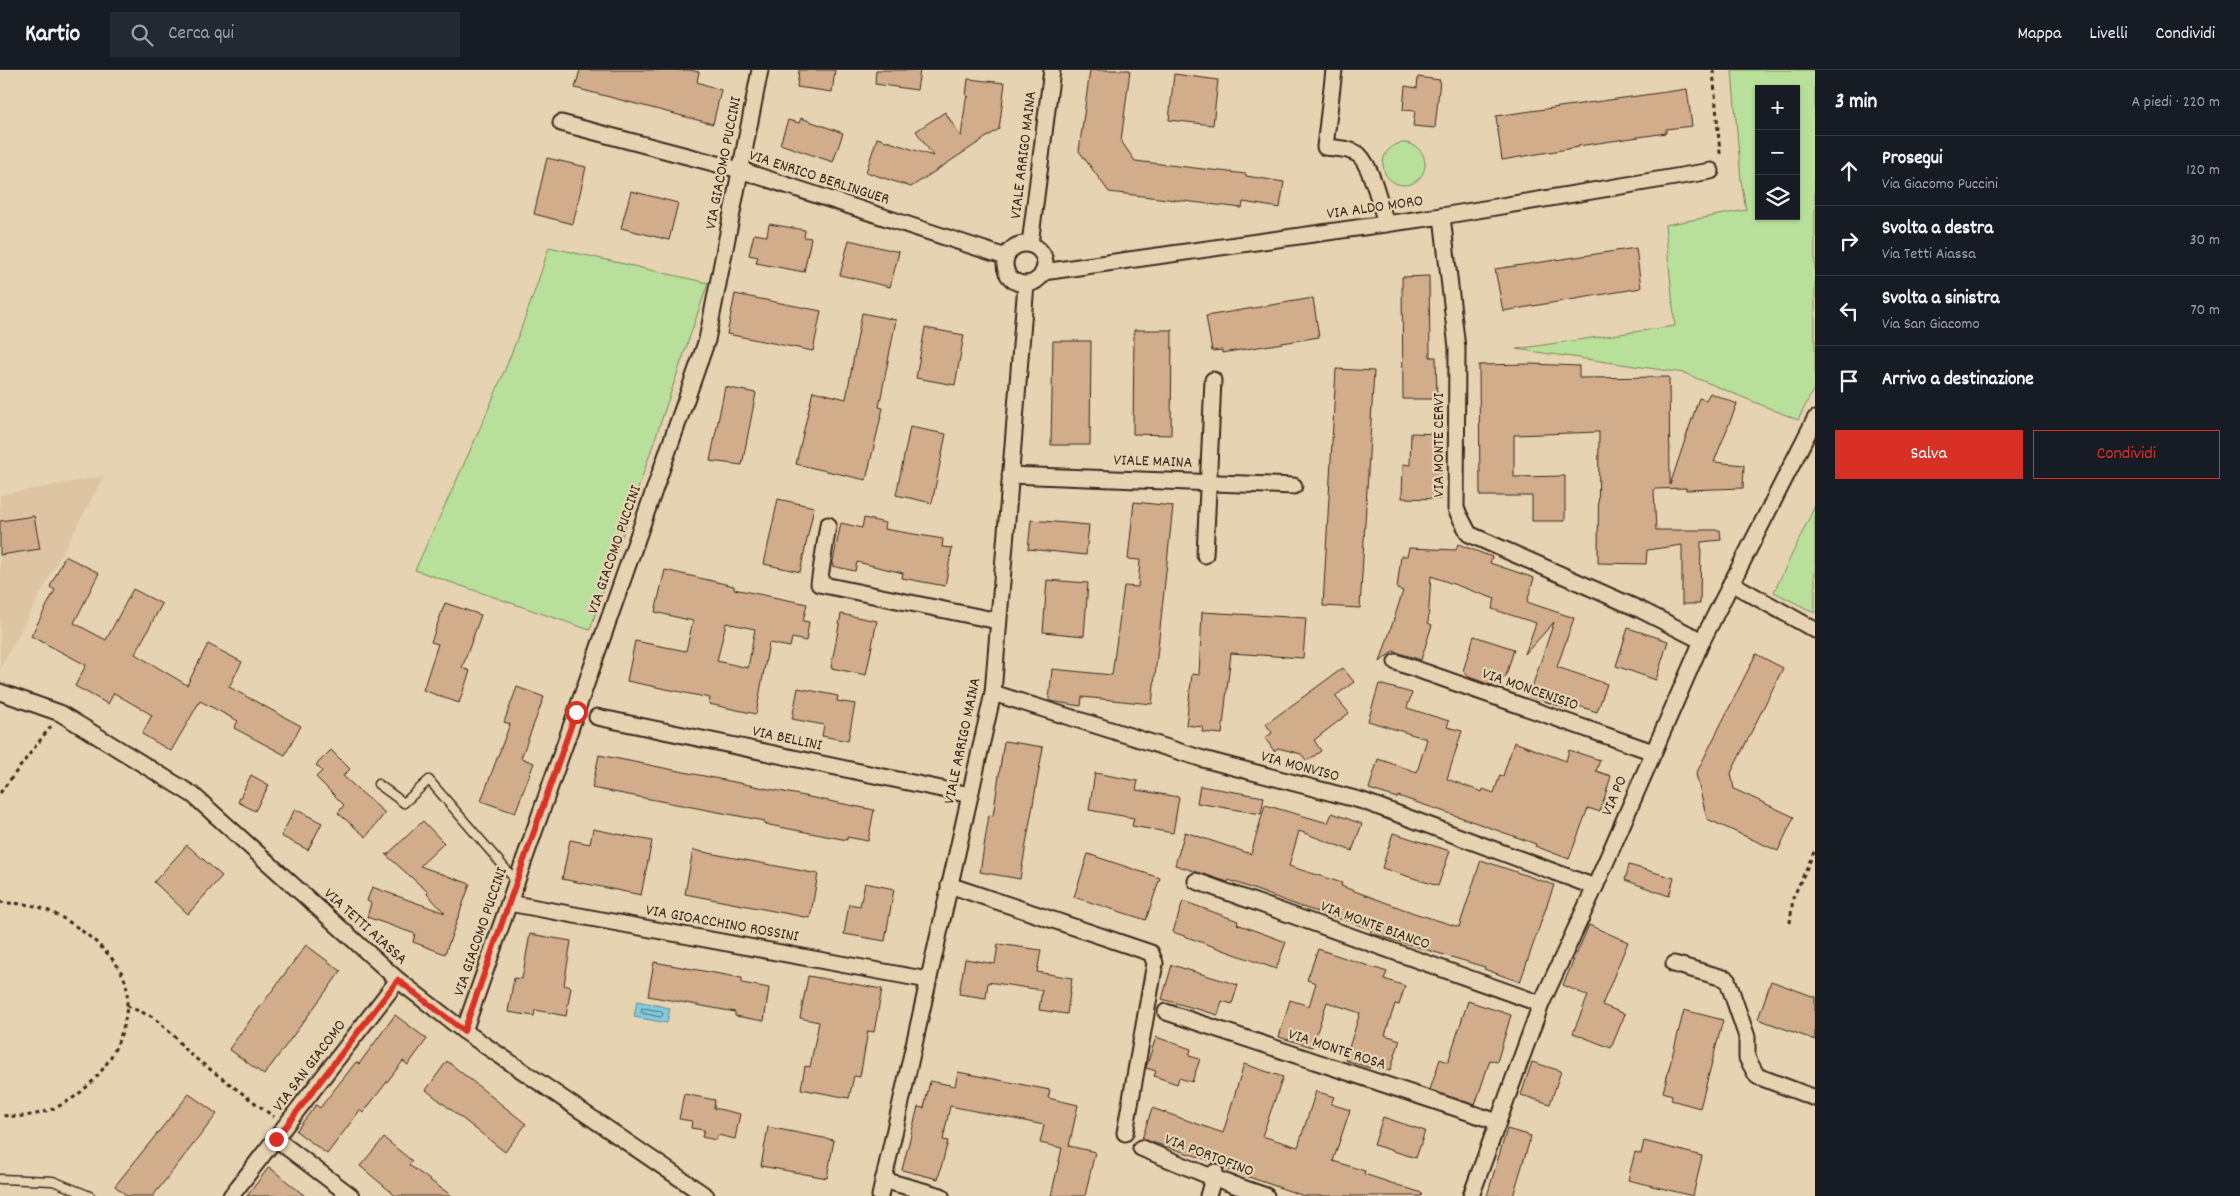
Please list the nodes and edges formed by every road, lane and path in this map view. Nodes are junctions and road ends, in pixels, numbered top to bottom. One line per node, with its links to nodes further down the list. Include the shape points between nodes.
1 (760, 70): 6 (street, VIA GIACOMO PUCCINI)
2 (1052, 70): 10 (street, VIALE ARRIGO MAINA)
3 (1334, 70): 9 (street, via 1325,147 1341,148 1359,156 1373,180)
4 (1714, 70): 7 (path, via 1720,153)
5 (561, 123): 6 (street, VIA ENRICO BERLINGUER)
6 (740, 170): 11 (street, VIA ENRICO BERLINGUER); 36 (street, VIA GIACOMO PUCCINI, via 707,340)
7 (1711, 171): 8 (street, VIA ALDO MORO)
8 (1442, 216): 9 (street, VIA ALDO MORO); 24 (street, VIA MONTE CERVI, via 1457,348 1455,484 1456,509 1462,523 1469,534)
9 (1386, 224): 12 (street, VIA ALDO MORO)
10 (1030, 244): 11 (street, via 1013,247); 12 (street, via 1044,258)
11 (1006, 256): 13 (street, via 1008,275)
12 (1043, 272): 13 (street)
13 (1026, 284): 16 (street, VIALE ARRIGO MAINA)
14 (1213, 380): 17 (street)
15 (1815, 419): 21 (street, VIA PO)
16 (1010, 475): 17 (street, VIALE MAINA); 22 (street, VIALE ARRIGO MAINA)
17 (1209, 482): 18 (street, VIALE MAINA); 20 (street)
18 (1294, 486)
19 (828, 525): 22 (street, via 819,584)
20 (1205, 555)
21 (1731, 583): 23 (street); 24 (street, VIA PO)
22 (998, 621): 27 (street, VIALE ARRIGO MAINA)
23 (1815, 630)
24 (1702, 640): 30 (street, VIA PO)
25 (1396, 662): 30 (street, VIA MONCENISIO)
26 (0, 692): 28 (street, VIA TETTI AIASSA)
27 (992, 693): 33 (street, VIALE ARRIGO MAINA); 38 (street, VIA MONVISO, via 1203,759 1363,801)
28 (60, 713): 32 (path); 43 (street, VIA TETTI AIASSA, via 193,795)
29 (597, 717): 33 (street, VIA BELLINI)
30 (1653, 752): 38 (street, VIA PO)
31 (378, 784): 36 (lane, via 404,803 429,780)
32 (0, 793)
33 (970, 795): 37 (street, VIALE ARRIGO MAINA)
34 (1815, 850): 41 (path, via 1793,898)
35 (1196, 881): 45 (street, VIA MONTE BIANCO)
36 (517, 882): 40 (street, VIA GIACOMO PUCCINI)
37 (949, 885): 44 (street, VIALE ARRIGO MAINA); 53 (street, via 1151,953 1155,963)
38 (1595, 887): 45 (street, VIA PO)
39 (0, 902): 46 (path, via 38,907 89,937 117,965 125,978)
40 (509, 903): 44 (street, VIA GIOACCHINO ROSSINI); 48 (street, VIA GIACOMO PUCCINI)
41 (1790, 923)
42 (1674, 964): 49 (street, via 1728,979 1747,1037 1747,1058 1757,1076)
43 (398, 980): 48 (street, VIA TETTI AIASSA); 52 (street, VIA SAN GIACOMO)
44 (928, 980): 58 (street, VIALE ARRIGO MAINA)
45 (1541, 1004): 51 (street, VIA PO)
46 (127, 1006): 50 (path, via 114,1051 100,1075 83,1090 49,1112 15,1118); 52 (path, via 153,1017 175,1036 187,1052)
47 (1166, 1012): 51 (street, VIA MONTE ROSA)
48 (464, 1031): 62 (street, VIA TETTI AIASSA)
49 (1815, 1098)
50 (0, 1115)
51 (1498, 1122): 67 (street, VIA PO)
52 (286, 1126): 54 (street, VIA SAN GIACOMO)
53 (1125, 1133)
54 (276, 1139): 60 (street, VIA SAN GIACOMO); 61 (street)
55 (1141, 1148): 56 (street, VIA PORTOFINO)
56 (1214, 1175): 65 (street); 66 (street, VIA PORTOFINO)
57 (0, 1179): 59 (lane, via 53,1181)
58 (883, 1180): 63 (street, VIALE ARRIGO MAINA); 64 (street)
59 (90, 1196)
60 (231, 1196)
61 (351, 1196)
62 (706, 1196)
63 (880, 1196)
64 (941, 1196)
65 (1208, 1196)
66 (1266, 1196)
67 (1471, 1196)

